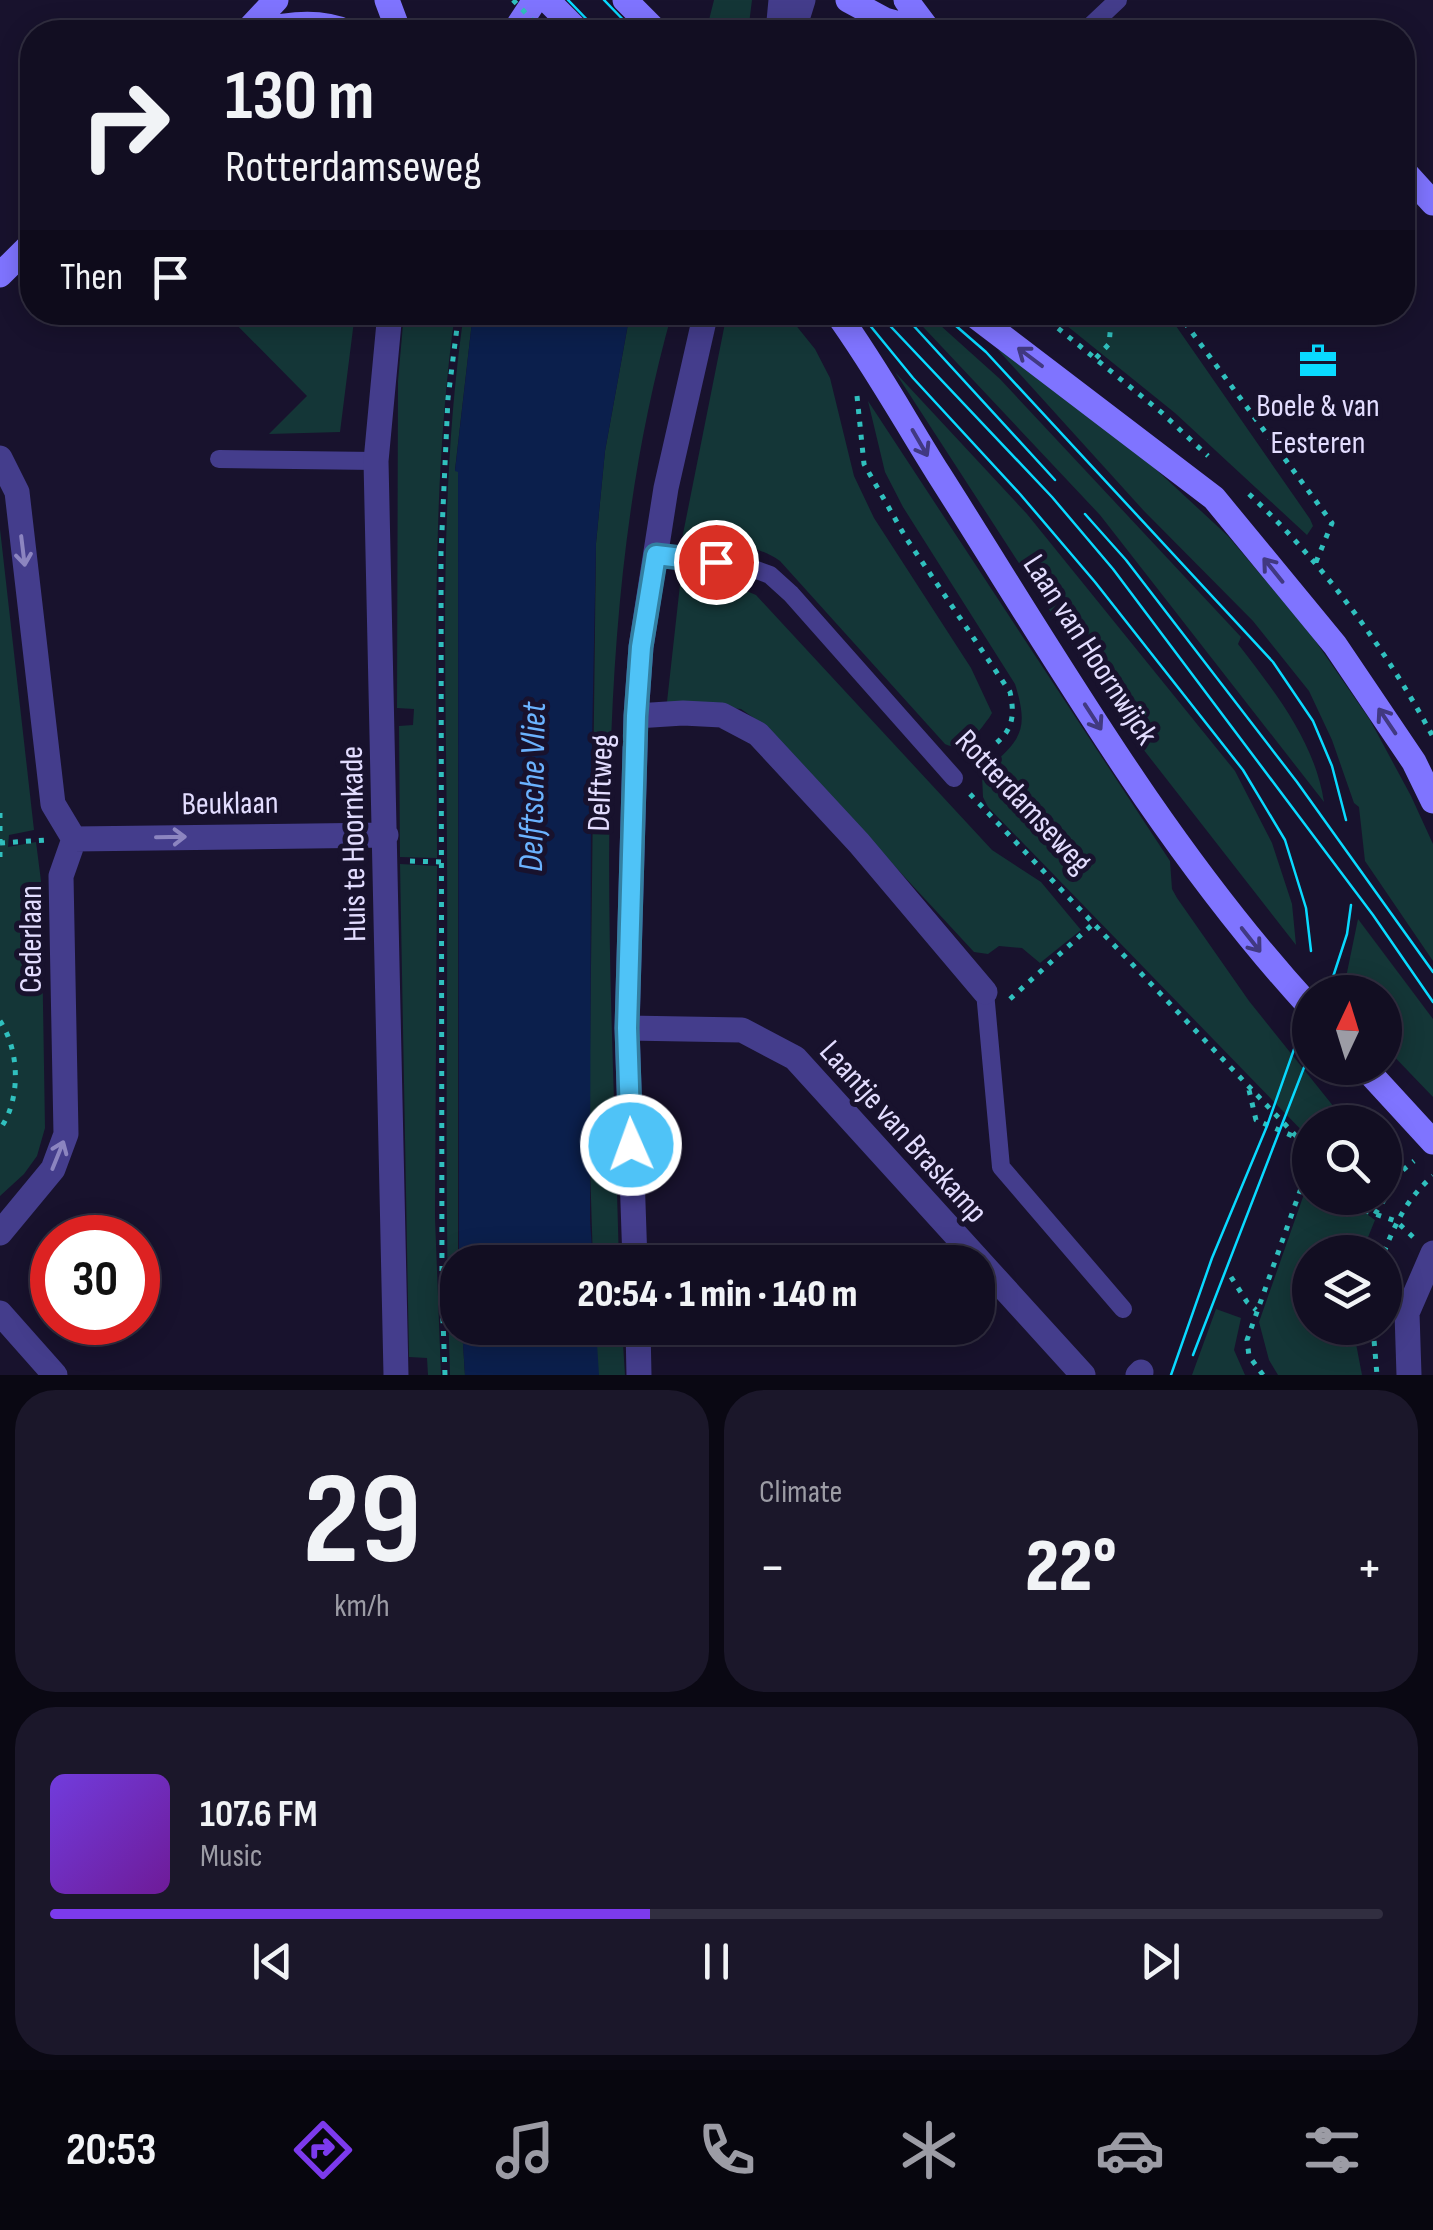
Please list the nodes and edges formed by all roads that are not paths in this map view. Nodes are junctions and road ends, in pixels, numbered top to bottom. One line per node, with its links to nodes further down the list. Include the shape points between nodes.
1 (276, 0): 6 (main road)
2 (546, 0): 7 (main road)
3 (625, 0): 8 (main road)
4 (848, 0): 9 (main road)
5 (1118, 0): 10 (lane)
6 (257, 20)
7 (567, 20)
8 (644, 20)
9 (885, 20)
10 (1097, 20)
11 (1415, 184): 12 (main road)
12 (1433, 204)
13 (20, 255): 14 (main road)
14 (0, 275)
15 (389, 325): 21 (street, Huis te Hoornkade)
16 (703, 325): 22 (street, Delftweg)
17 (846, 325): 28 (main road, Laan van Hoornwijck, one-way to 28, via 1142,790)
18 (987, 325): 25 (main road, one-way to 18, via 1335,645 1214,498)
19 (0, 458): 27 (street, one-way to 27, via 16,492 52,804)
20 (219, 459): 21 (lane)
21 (376, 461): 26 (street, Huis te Hoornkade)
22 (656, 555): 23 (street, Delftweg); 24 (lane, Rotterdamseweg, via 770,575)
23 (636, 716): 29 (street, via 722,715 758,734); 30 (street, Delftweg)
24 (954, 778)
25 (1433, 801)
26 (386, 835): 27 (street, Beuklaan, one-way to 26); 40 (street, Huis te Hoornkade)
27 (74, 839): 33 (street, Cederlaan, one-way to 27, via 53,1169 66,1134 61,876)
28 (1292, 987)
29 (985, 992): 36 (lane, via 1002,1167)
30 (627, 1028): 34 (street, Delftweg); 42 (street, Laantje van Braskamp, via 742,1030 794,1058)
31 (1377, 1085): 32 (main road)
32 (1425, 1150)
33 (0, 1232)
34 (635, 1245)
35 (1432, 1254): 43 (street, via 1407,1313)
36 (1123, 1310)
37 (0, 1313): 39 (street)
38 (639, 1345): 41 (street)
39 (55, 1375)
40 (396, 1375)
41 (640, 1375)
42 (1083, 1375)
43 (1409, 1375)

